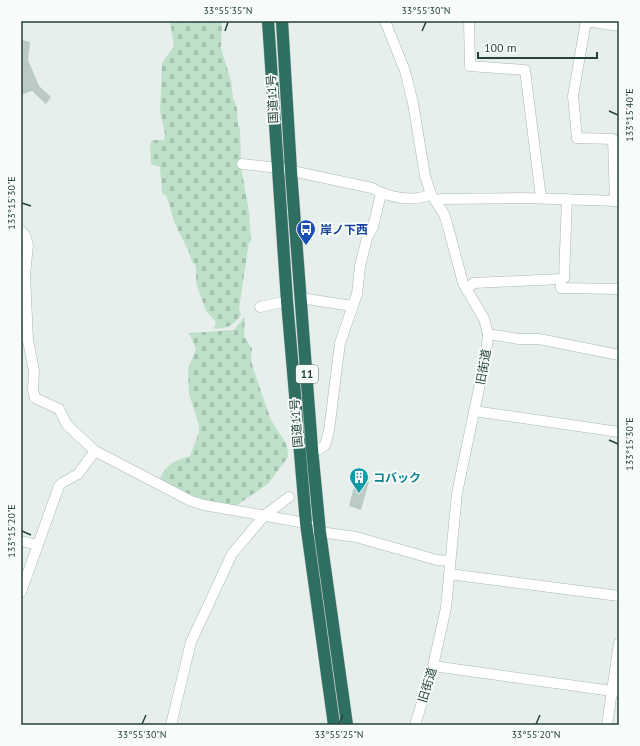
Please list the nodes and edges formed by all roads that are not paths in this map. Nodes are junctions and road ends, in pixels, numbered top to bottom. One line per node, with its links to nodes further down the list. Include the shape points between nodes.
1 (268, 21): 8 (highway, 国道11号 / 11)
2 (282, 21): 9 (highway, 国道11号 / 11)
3 (385, 21): 11 (street, 旧街道, via 407,77 426,176)
4 (469, 21): 12 (street, via 470,66 525,70)
5 (586, 21): 6 (street); 14 (street, via 573,96 577,138 613,139)
6 (619, 26)
7 (242, 164): 8 (street)
8 (278, 168): 9 (street); 20 (highway, 国道11号 / 11)
9 (291, 171): 10 (street, via 372,188); 19 (highway, 国道11号 / 11)
10 (381, 194): 11 (street, via 402,198); 21 (street, via 373,227 367,238 360,266 360,282)
11 (434, 198): 12 (street); 17 (street, 旧街道, via 448,227 462,283)
12 (541, 198): 13 (street)
13 (567, 199): 14 (street); 16 (street, via 564,278)
14 (617, 201)
15 (21, 230): 28 (street, via 28,245 25,274 28,341 34,371 35,398 59,409 67,426)
16 (561, 279): 17 (street, via 474,283); 18 (street, via 561,288)
17 (466, 289): 23 (street, 旧街道, via 484,319)
18 (619, 290)
19 (301, 298): 21 (street); 27 (highway, 国道11号 / 11)
20 (287, 301): 22 (street); 31 (highway, 国道11号 / 11)
21 (352, 306): 27 (street, via 340,342 329,431 325,445 319,449)
22 (260, 307)
23 (488, 334): 24 (street, via 539,339); 25 (street, 旧街道)
24 (619, 355)
25 (474, 411): 26 (street); 35 (street, 旧街道, via 457,493)
26 (619, 432)
27 (312, 449): 32 (highway, 国道11号 / 11)
28 (95, 451): 30 (street, via 191,501 204,506); 34 (street, via 78,474 59,486)
29 (289, 497): 30 (street)
30 (264, 516): 31 (street); 42 (street, via 232,554 191,642)
31 (306, 523): 32 (street); 43 (highway, 国道11号 / 11)
32 (320, 532): 35 (street, via 356,537 437,560); 44 (highway, 国道11号 / 11)
33 (21, 541): 34 (street)
34 (38, 544): 37 (street)
35 (450, 561): 36 (street, 旧街道)
36 (449, 574): 38 (street); 40 (street, 旧街道, via 446,608)
37 (21, 592)
38 (619, 596)
39 (619, 643): 41 (street)
40 (434, 666): 41 (street); 45 (street, 旧街道)
41 (616, 691): 46 (street)
42 (171, 725)
43 (334, 725)
44 (347, 725)
45 (415, 725)
46 (607, 725)

